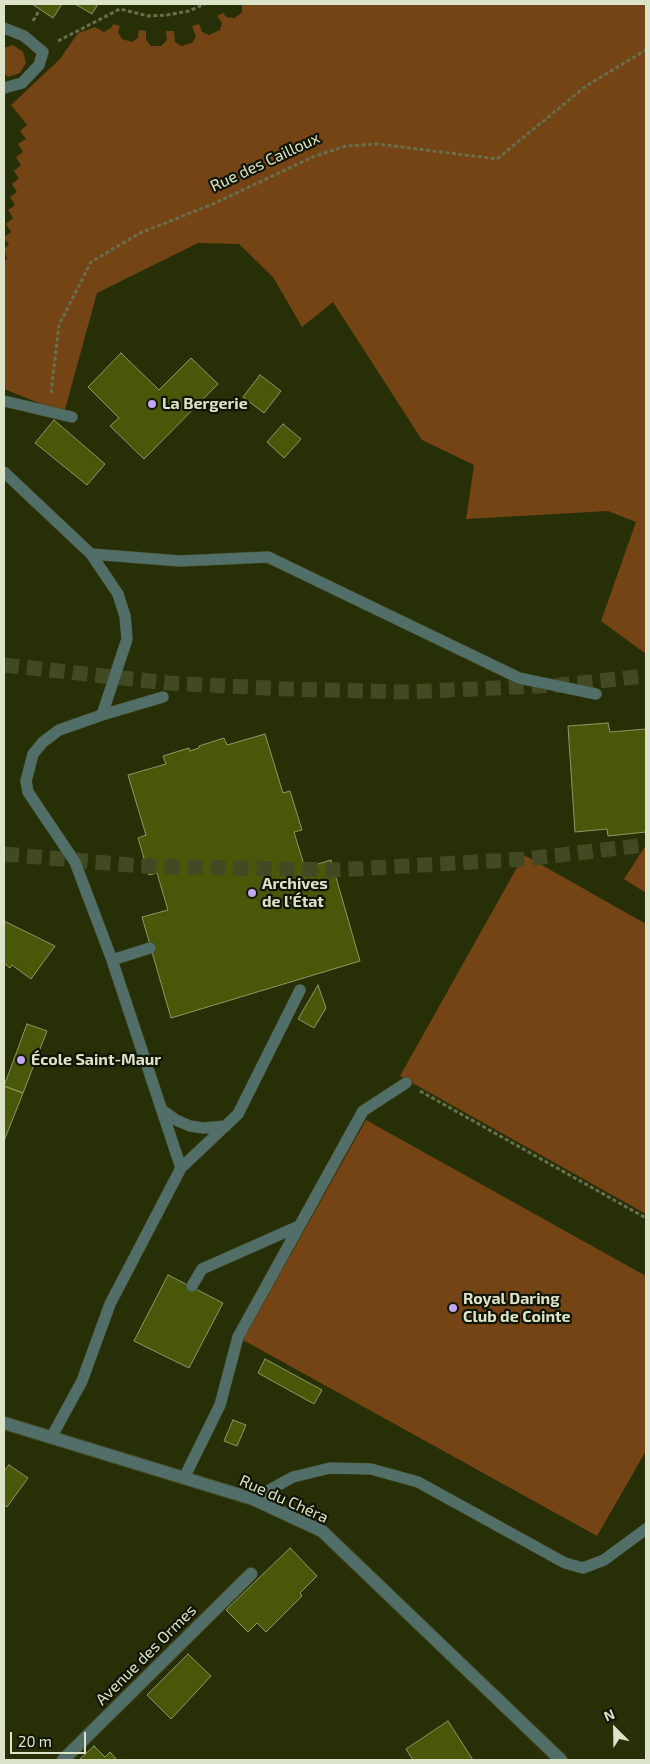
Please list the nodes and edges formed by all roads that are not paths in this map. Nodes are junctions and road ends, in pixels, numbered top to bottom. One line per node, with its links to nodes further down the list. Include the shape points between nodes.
1 (4, 28): 2 (lane, via 24,36 43,52 39,65 22,83)
2 (4, 88)
3 (4, 401): 4 (lane)
4 (72, 417)
5 (4, 472): 6 (lane)
6 (91, 554): 7 (lane, via 180,561 268,557 519,678); 9 (lane, via 118,594 125,616 127,639)
7 (596, 694)
8 (164, 697): 9 (lane)
9 (102, 715): 11 (lane, via 59,730 43,742 33,754 26,781 28,792 75,862)
10 (150, 948): 11 (lane)
11 (112, 960): 14 (lane)
12 (300, 990): 15 (lane, via 238,1114)
13 (406, 1083): 17 (lane, via 363,1111)
14 (162, 1110): 15 (lane, via 190,1126); 16 (lane)
15 (226, 1126): 16 (lane)
16 (181, 1168): 20 (lane, via 110,1304 82,1382)
17 (299, 1226): 18 (lane, via 202,1268); 21 (lane, via 238,1337 220,1405)
18 (192, 1286)
19 (4, 1423): 20 (street, Rue du Chéra)
20 (51, 1438): 21 (street, Rue du Chéra)
21 (184, 1478): 22 (street, Rue du Chéra)
22 (253, 1499): 23 (lane, via 293,1477 330,1468 371,1469 418,1482 565,1563 583,1568 604,1560); 26 (street, Rue du Chéra, via 322,1531)
23 (646, 1529)
24 (252, 1574): 25 (street, Avenue des Ormes)
25 (63, 1760)
26 (561, 1760)

